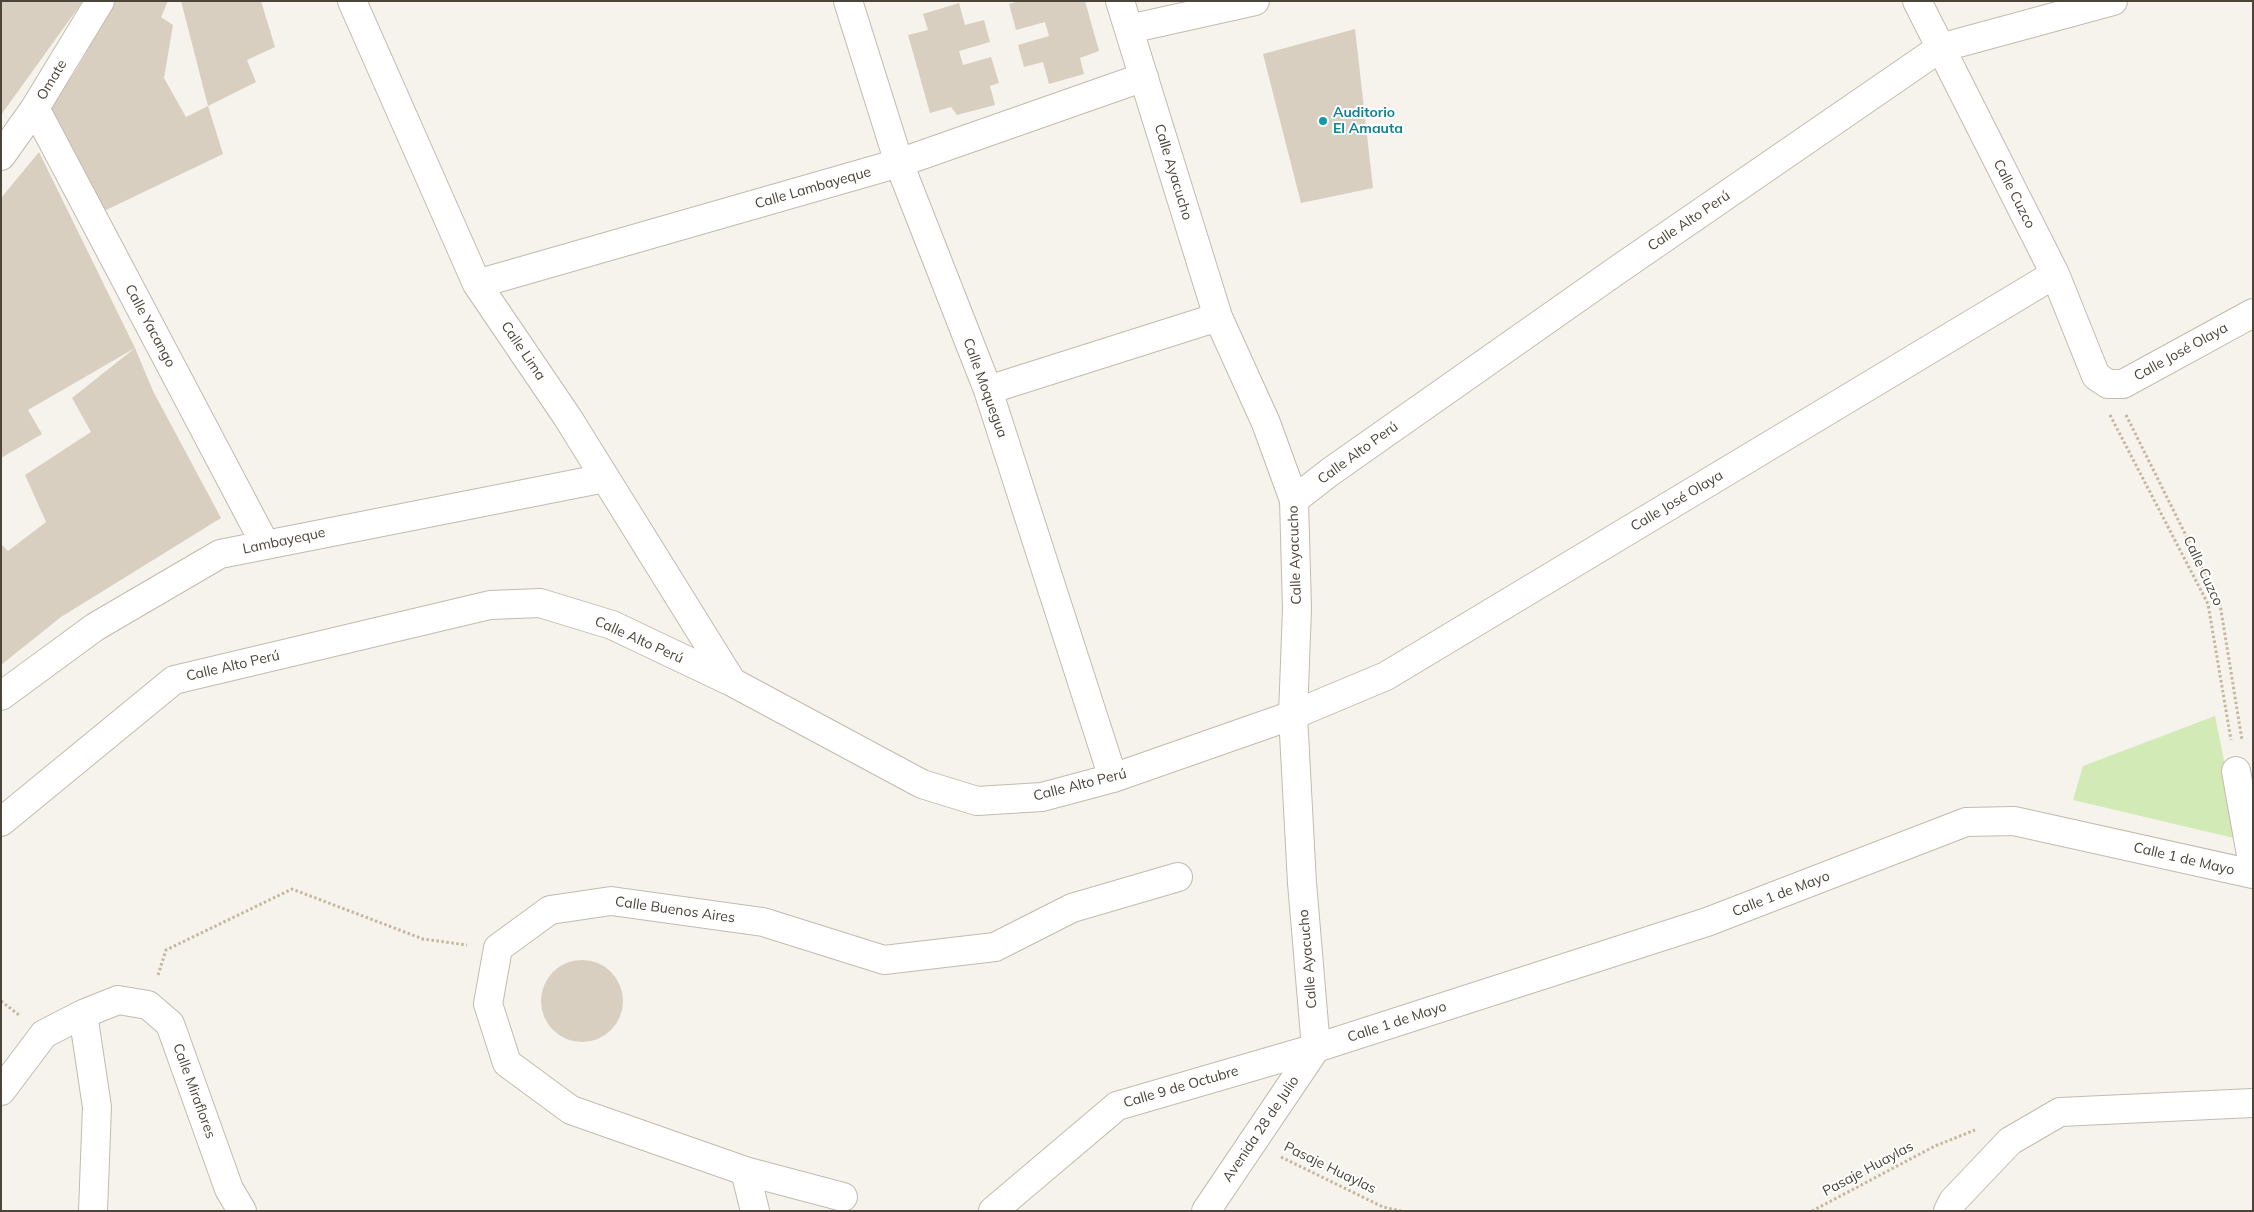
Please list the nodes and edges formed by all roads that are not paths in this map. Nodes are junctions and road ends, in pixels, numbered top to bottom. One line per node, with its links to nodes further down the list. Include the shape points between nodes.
1 (100, 1): 11 (street, Omate)
2 (352, 1): 15 (street, Calle Lima)
3 (848, 1): 13 (street, Calle Moquegua)
4 (1120, 1): 8 (street, Calle Ayacucho)
5 (1255, 1): 8 (street)
6 (1917, 1): 9 (street, Calle Cuzco)
7 (2113, 1): 9 (street, Calle Alto Perú)
8 (1129, 29): 10 (street, Calle Ayacucho)
9 (1940, 48): 14 (street, Calle Cuzco); 21 (street, Calle Alto Perú, via 1616,270)
10 (1144, 77): 13 (street, Calle Lambayeque); 17 (street, Calle Ayacucho)
11 (35, 108): 12 (street, Omate); 22 (street, Calle Yacango)
12 (1, 156)
13 (900, 163): 15 (street, Calle Lambayeque); 19 (street, Calle Moquegua)
14 (2055, 274): 18 (street, Calle Cuzco, via 2096,376); 25 (street, Calle José Olaya, via 1386,676)
15 (477, 284): 20 (street, Calle Lima)
16 (2253, 313): 18 (street, Calle José Olaya, via 2123,384)
17 (1218, 316): 19 (street); 21 (street, Calle Ayacucho, via 1266,423)
18 (2108, 384)
19 (988, 390): 27 (street, Calle Moquegua)
20 (605, 478): 22 (street, Lambayeque); 23 (street, Calle Lima)
21 (1294, 500): 25 (street, Calle Ayacucho, via 1297,609)
22 (265, 544): 24 (street, Lambayeque, via 220,554 95,627)
23 (732, 682): 27 (street, Calle Alto Perú, via 922,784 976,802 1042,797); 28 (street, Calle Alto Perú, via 603,622 540,603 490,605 174,680)
24 (1, 696)
25 (1293, 715): 27 (street, Calle Alto Perú); 33 (street, Calle Ayacucho, via 1302,883)
26 (2236, 771): 29 (street)
27 (1113, 778)
28 (1, 822)
29 (2253, 866)
30 (2253, 874): 33 (street, Calle 1 de Mayo, via 2014,821 1966,822 1707,922)
31 (1178, 876): 36 (street, Calle Buenos Aires, via 1072,908 995,947 884,960 763,922 611,901 550,910 498,948 488,1004 507,1063 570,1110)
32 (83, 1014): 34 (street, via 44,1034); 38 (street, via 97,1107); 39 (street, Calle Miraflores, via 118,1000 148,1005 170,1024 229,1189)
33 (1316, 1048): 41 (street, Calle 9 de Octubre, via 1116,1106); 42 (street, Avenida 28 de Julio)
34 (1, 1091)
35 (2253, 1103): 43 (street, via 2060,1112 2010,1141 1953,1201)
36 (745, 1171): 37 (street); 40 (street)
37 (844, 1197)
38 (93, 1211)
39 (242, 1211)
40 (755, 1211)
41 (993, 1211)
42 (1206, 1211)
43 (1948, 1211)

